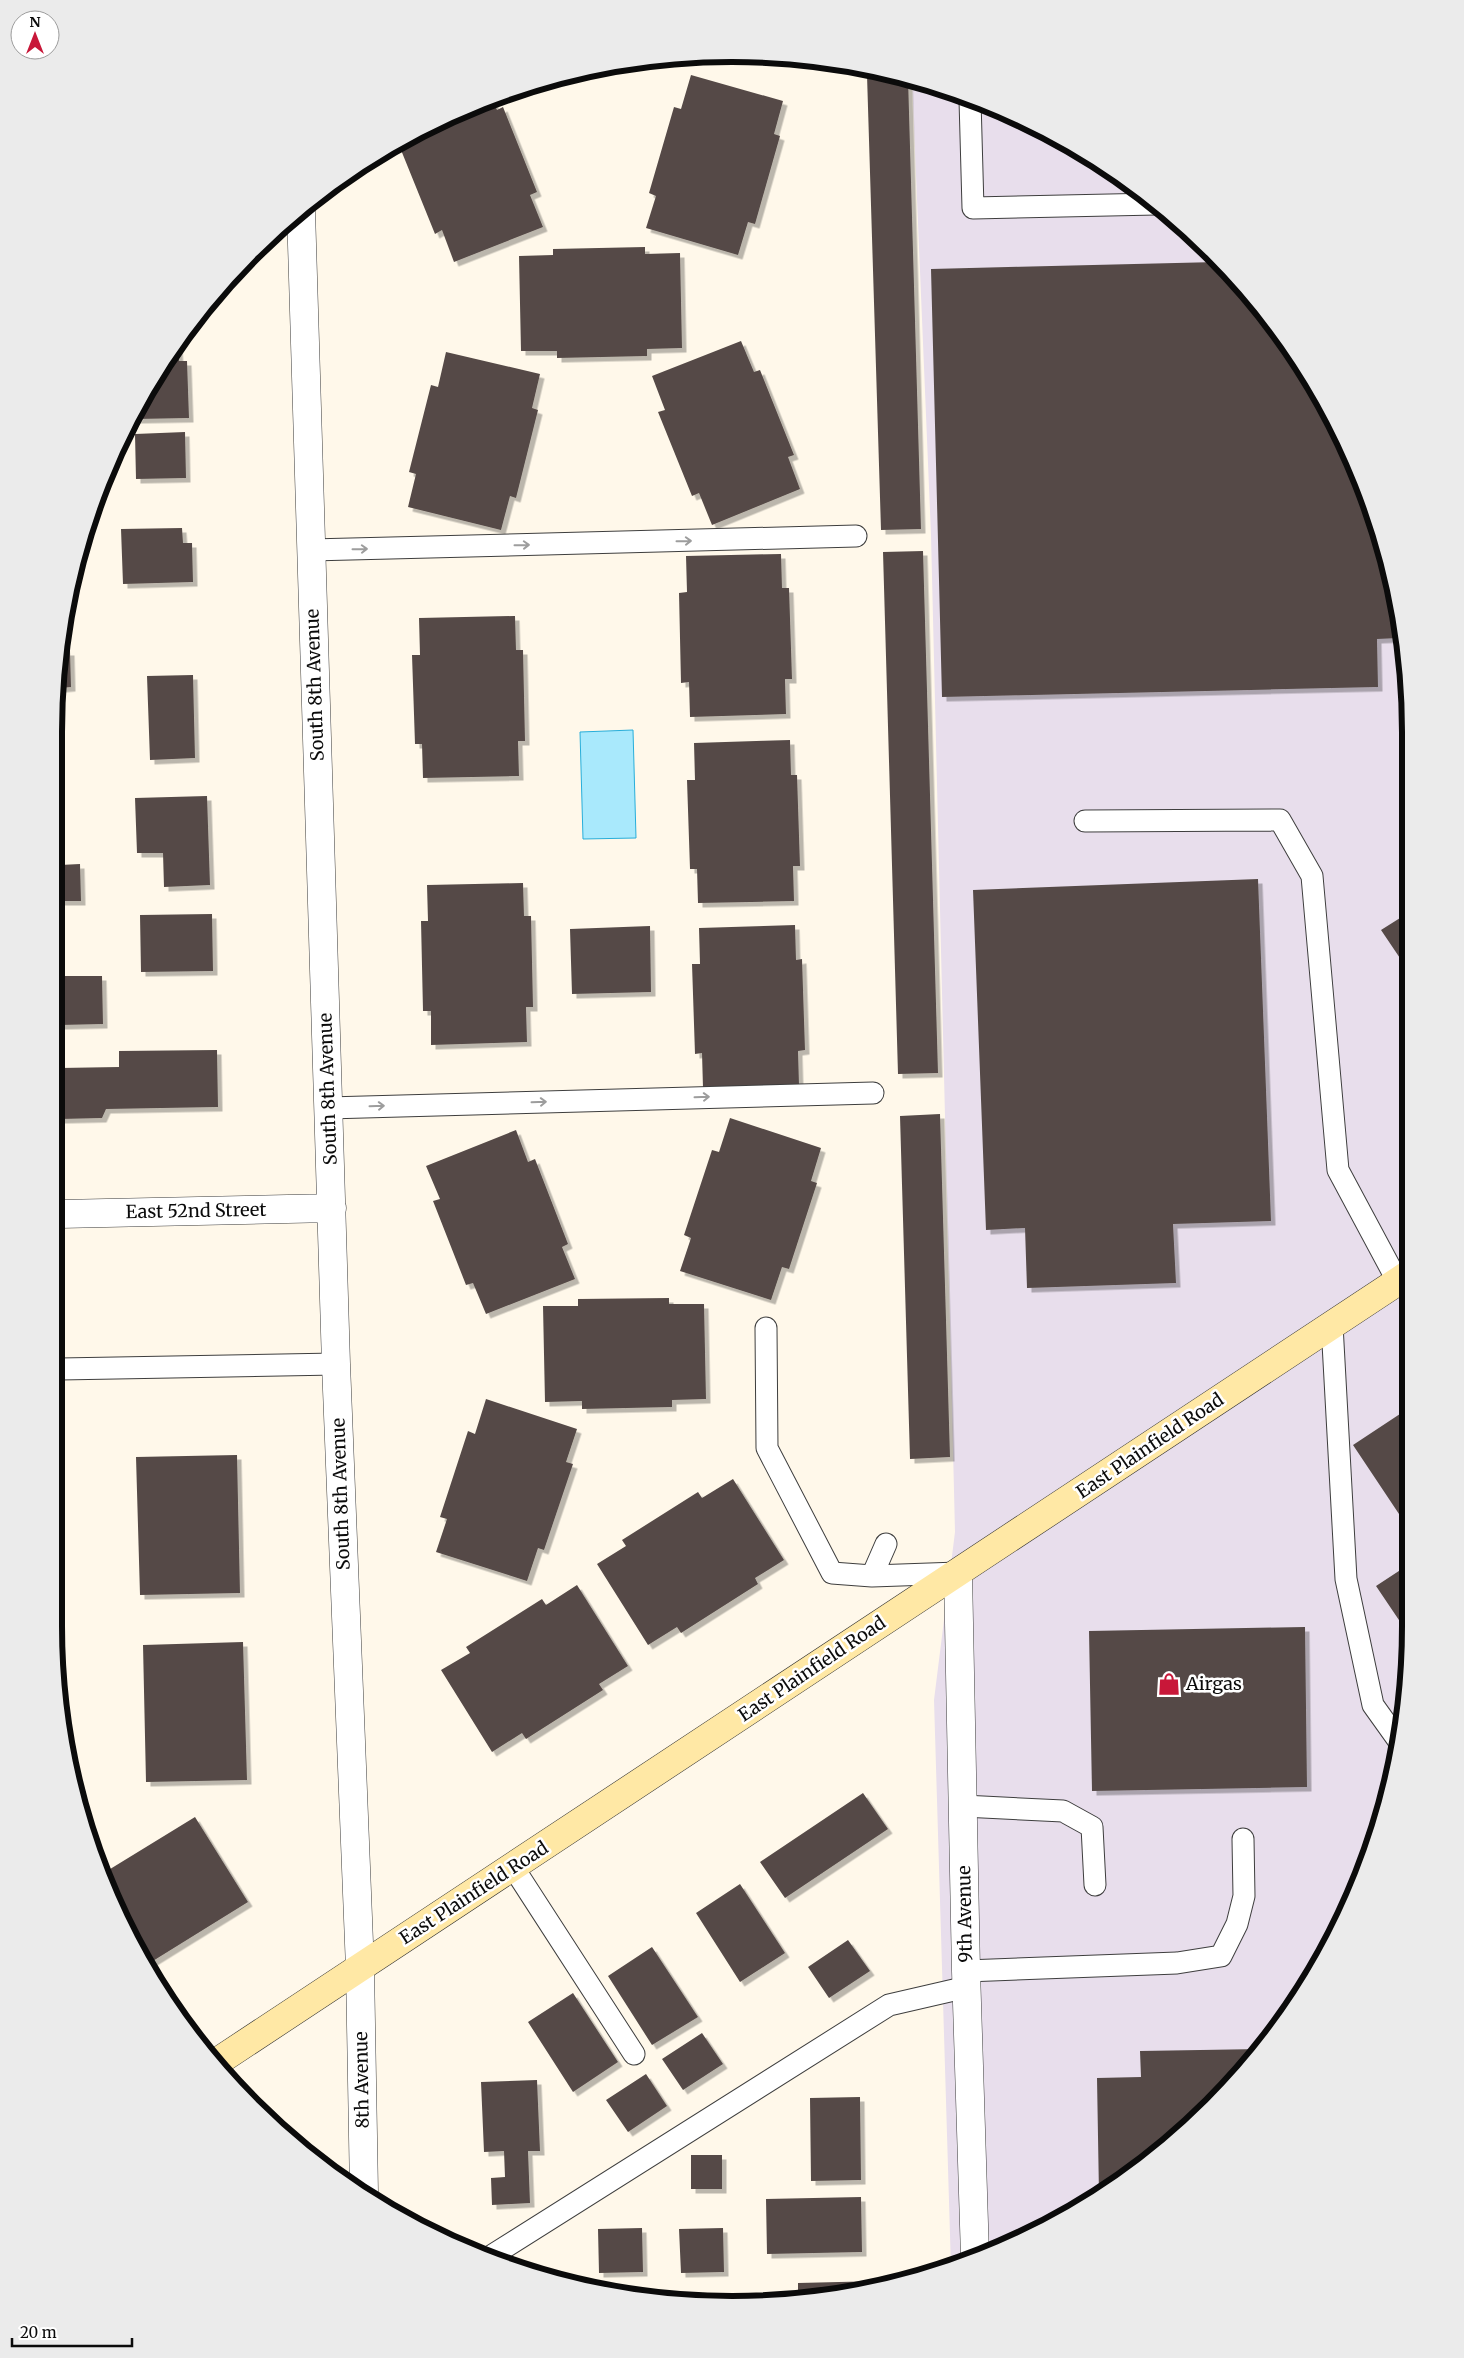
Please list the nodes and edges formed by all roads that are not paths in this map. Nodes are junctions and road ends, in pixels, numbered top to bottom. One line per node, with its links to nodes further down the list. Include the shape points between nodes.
1 (970, 106): 2 (lane, via 973,208)
2 (1144, 204)
3 (301, 220): 5 (street, South 8th Avenue)
4 (856, 536): 5 (lane, one-way to 4)
5 (311, 550): 8 (street, South 8th Avenue)
6 (1085, 822): 11 (lane, via 1280,820 1312,876 1338,1170)
7 (873, 1092): 8 (lane, one-way to 7)
8 (328, 1108): 9 (street, South 8th Avenue)
9 (332, 1208): 10 (street, East 52nd Street); 14 (street, South 8th Avenue)
10 (62, 1214)
11 (1402, 1279): 12 (main road, East Plainfield Road)
12 (1332, 1325): 17 (main road, East Plainfield Road); 19 (lane, via 1346,1579 1373,1705)
13 (766, 1328): 18 (lane, via 767,1448 832,1574)
14 (336, 1364): 15 (lane); 24 (street, South 8th Avenue)
15 (62, 1369)
16 (886, 1544): 18 (lane)
17 (958, 1573): 18 (lane); 20 (street, 9th Avenue); 22 (main road, East Plainfield Road)
18 (872, 1576)
19 (1393, 1733)
20 (962, 1806): 23 (lane, via 1064,1811 1092,1827); 25 (street, 9th Avenue)
21 (1243, 1838): 25 (lane, via 1244,1896 1237,1924 1221,1956 1177,1964)
22 (513, 1867): 24 (main road, East Plainfield Road); 26 (lane)
23 (1095, 1885)
24 (360, 1968): 27 (main road, East Plainfield Road); 28 (street, 8th Avenue)
25 (966, 1979): 29 (street, 9th Avenue); 30 (lane, via 889,2005)
26 (634, 2054)
27 (222, 2059)
28 (364, 2185)
29 (975, 2250)
30 (497, 2253)

